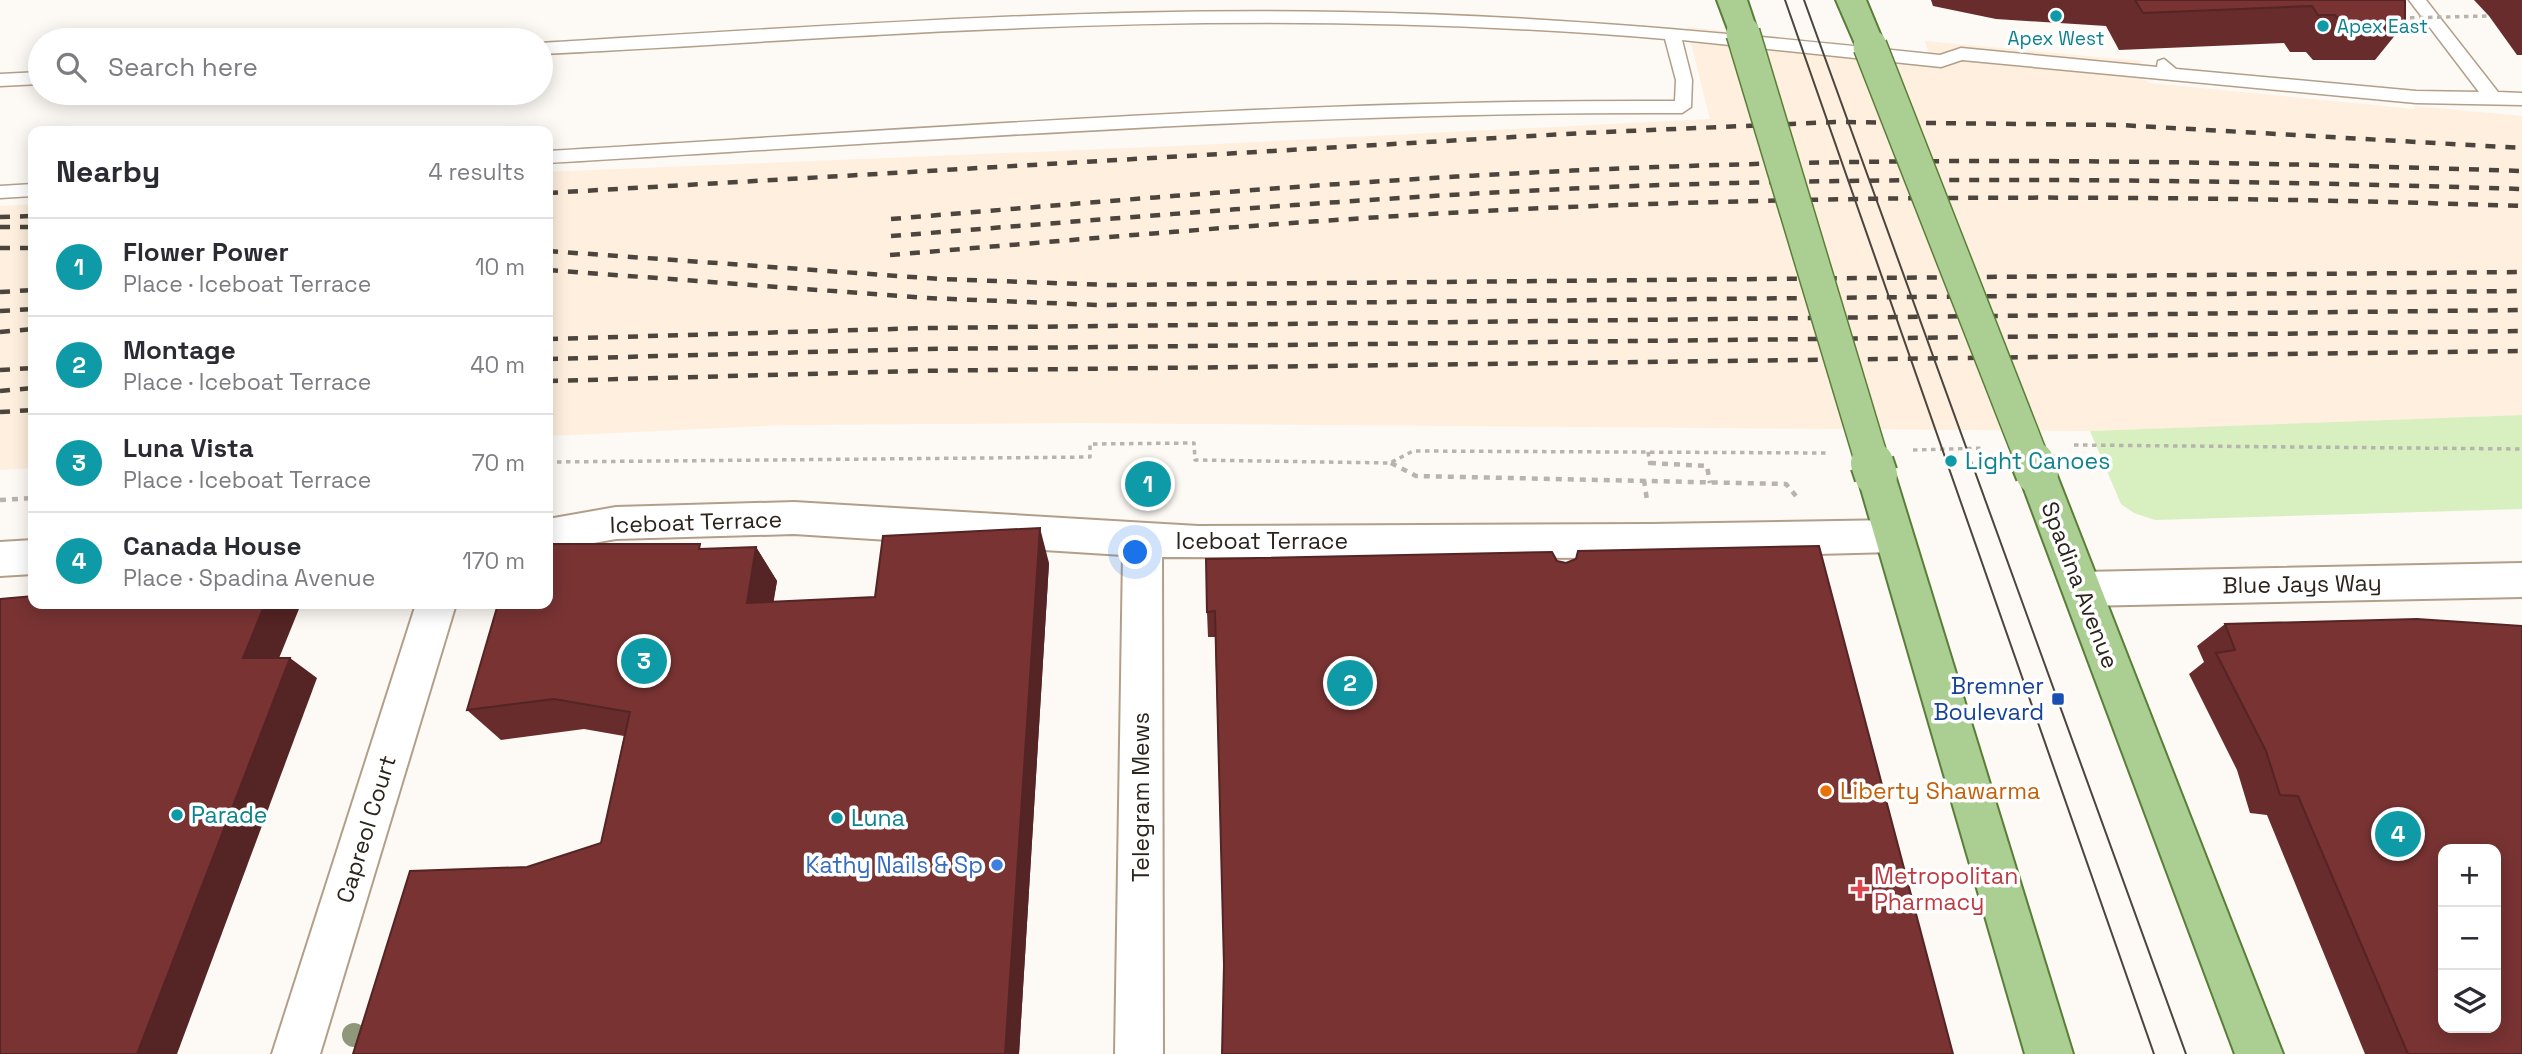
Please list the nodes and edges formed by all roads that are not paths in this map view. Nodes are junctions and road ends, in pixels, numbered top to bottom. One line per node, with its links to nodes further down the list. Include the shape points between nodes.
1 (1732, 0): 14 (main road, bridge, via 1888,463)
2 (1851, 0): 19 (main road, Spadina Avenue, bridge, via 2051,460)
3 (2417, 0): 8 (lane)
4 (1672, 34): 5 (lane, via 1456,20 1059,19); 8 (lane, via 1941,61 1961,54 2167,68 2416,97); 10 (lane, via 1684,79 1682,107 1310,112)
5 (553, 48)
6 (28, 79): 7 (lane)
7 (0, 80)
8 (2493, 98): 9 (lane)
9 (2522, 99)
10 (553, 157)
11 (28, 190): 12 (lane)
12 (0, 192)
13 (553, 534): 15 (street, Iceboat Terrace, via 616,523 794,517)
14 (1894, 536): 15 (street, Iceboat Terrace, via 1829,535 1553,554); 23 (main road)
15 (1143, 539): 22 (street, Telegram Mews)
16 (28, 557): 17 (street)
17 (0, 559)
18 (2522, 580): 19 (street, Blue Jays Way)
19 (2082, 589): 24 (main road, Spadina Avenue)
20 (434, 609): 21 (street, Capreol Court)
21 (296, 1054)
22 (1139, 1054)
23 (2049, 1054)
24 (2259, 1054)

